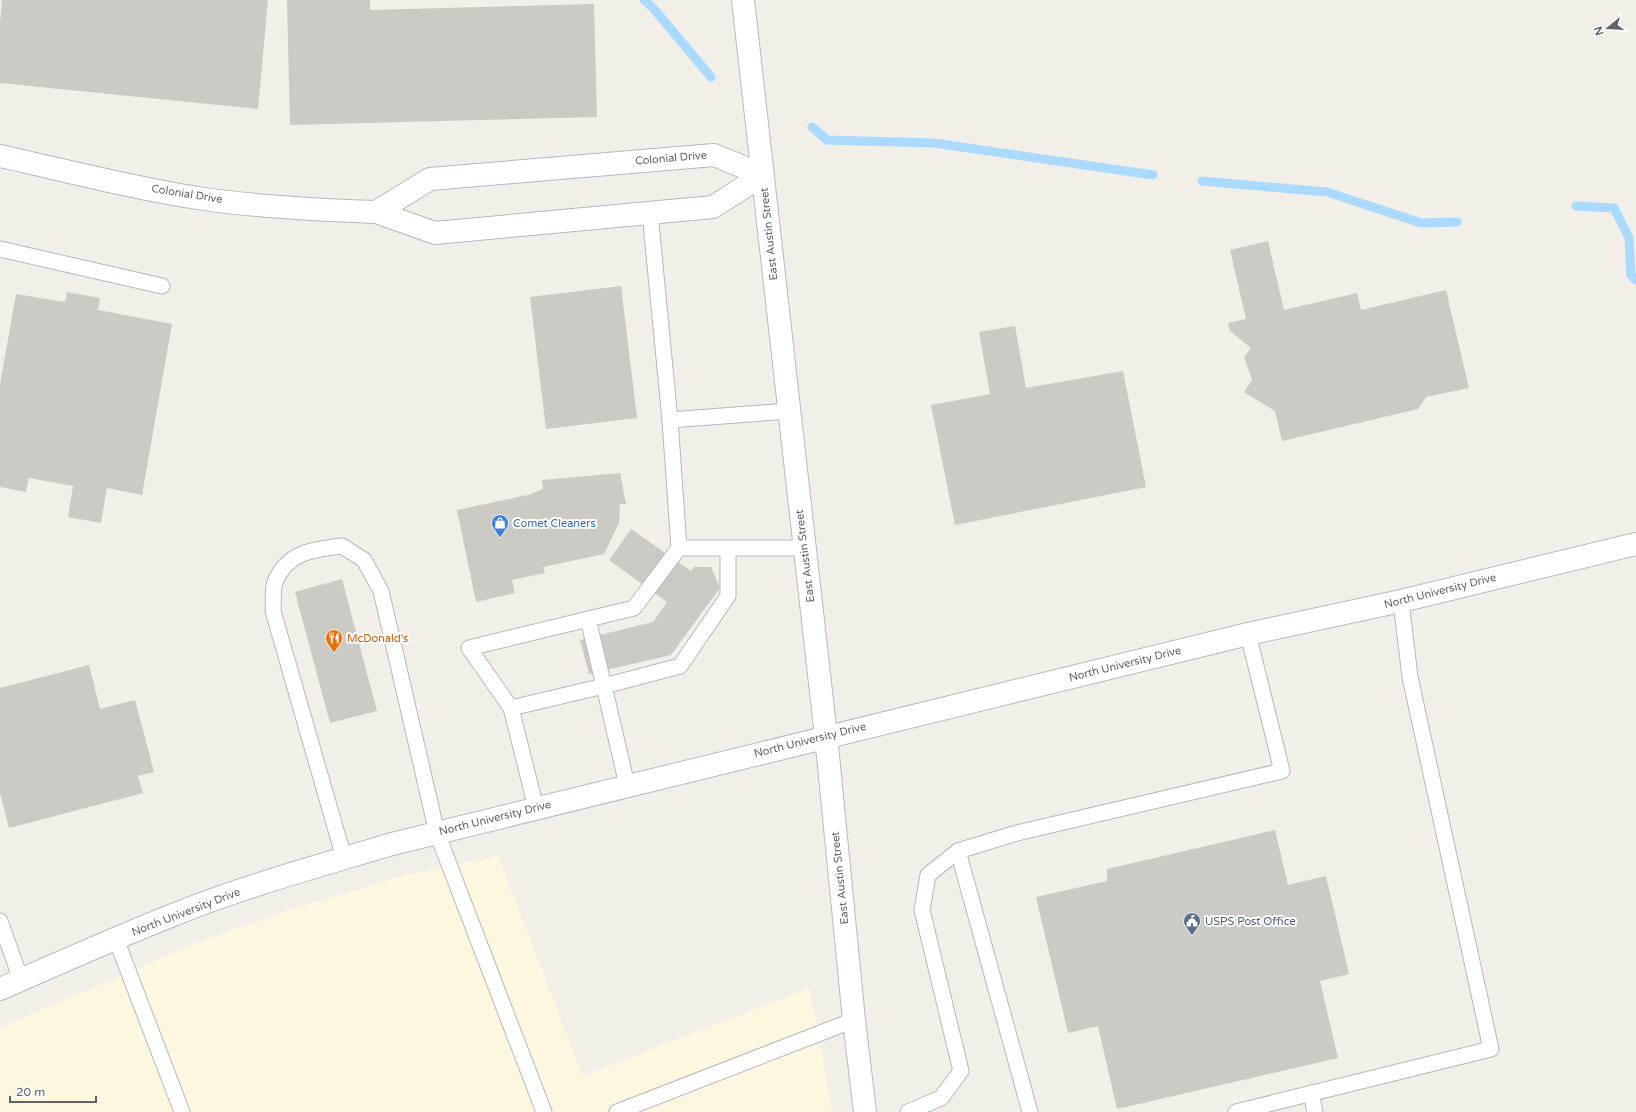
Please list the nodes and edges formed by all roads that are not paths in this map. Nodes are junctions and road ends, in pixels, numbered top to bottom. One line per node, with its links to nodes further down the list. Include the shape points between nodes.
1 (743, 0): 3 (main road, East Austin Street)
2 (0, 156): 4 (main road, Colonial Drive, via 205,199 300,209)
3 (763, 175): 4 (main road, Colonial Drive, via 714,155 430,179); 5 (main road, Colonial Drive, via 713,207); 8 (main road, East Austin Street)
4 (376, 212): 5 (main road, Colonial Drive, via 435,233)
5 (650, 213): 9 (lane)
6 (0, 249): 7 (lane)
7 (162, 286)
8 (789, 411): 9 (lane); 13 (main road, East Austin Street)
9 (670, 420): 11 (lane)
10 (1636, 544): 14 (main road, North University Drive)
11 (679, 548): 12 (lane); 15 (lane, via 634,608)
12 (728, 548): 13 (lane); 17 (lane, via 728,596 680,666)
13 (804, 548): 19 (main road, East Austin Street)
14 (1401, 601): 16 (main road, North University Drive); 30 (lane, via 1410,677 1491,1049)
15 (588, 619): 17 (lane); 18 (lane, via 469,648)
16 (1248, 634): 19 (main road, North University Drive); 23 (lane, via 1282,771 1017,833)
17 (604, 686): 18 (lane); 20 (lane)
18 (511, 708): 21 (lane)
19 (826, 736): 20 (main road, North University Drive); 29 (main road, East Austin Street)
20 (627, 785): 21 (main road, North University Drive)
21 (536, 808): 22 (main road, North University Drive)
22 (437, 833): 24 (main road, North University Drive); 24 (lane, via 380,591 364,560 342,546 313,549 286,563 275,584 273,611); 32 (lane)
23 (958, 851): 35 (lane, via 928,875 922,910 961,1071 941,1098); 36 (lane)
24 (344, 858): 26 (main road, North University Drive, via 220,897)
25 (0, 921): 27 (lane)
26 (116, 939): 27 (main road, North University Drive); 31 (lane)
27 (21, 980): 28 (main road, North University Drive)
28 (0, 989)
29 (854, 1020): 33 (lane); 34 (main road, East Austin Street)
30 (1311, 1093): 37 (lane); 38 (lane)
31 (182, 1112)
32 (544, 1112)
33 (617, 1112)
34 (865, 1112)
35 (908, 1112)
36 (1030, 1112)
37 (1236, 1112)
38 (1315, 1112)

